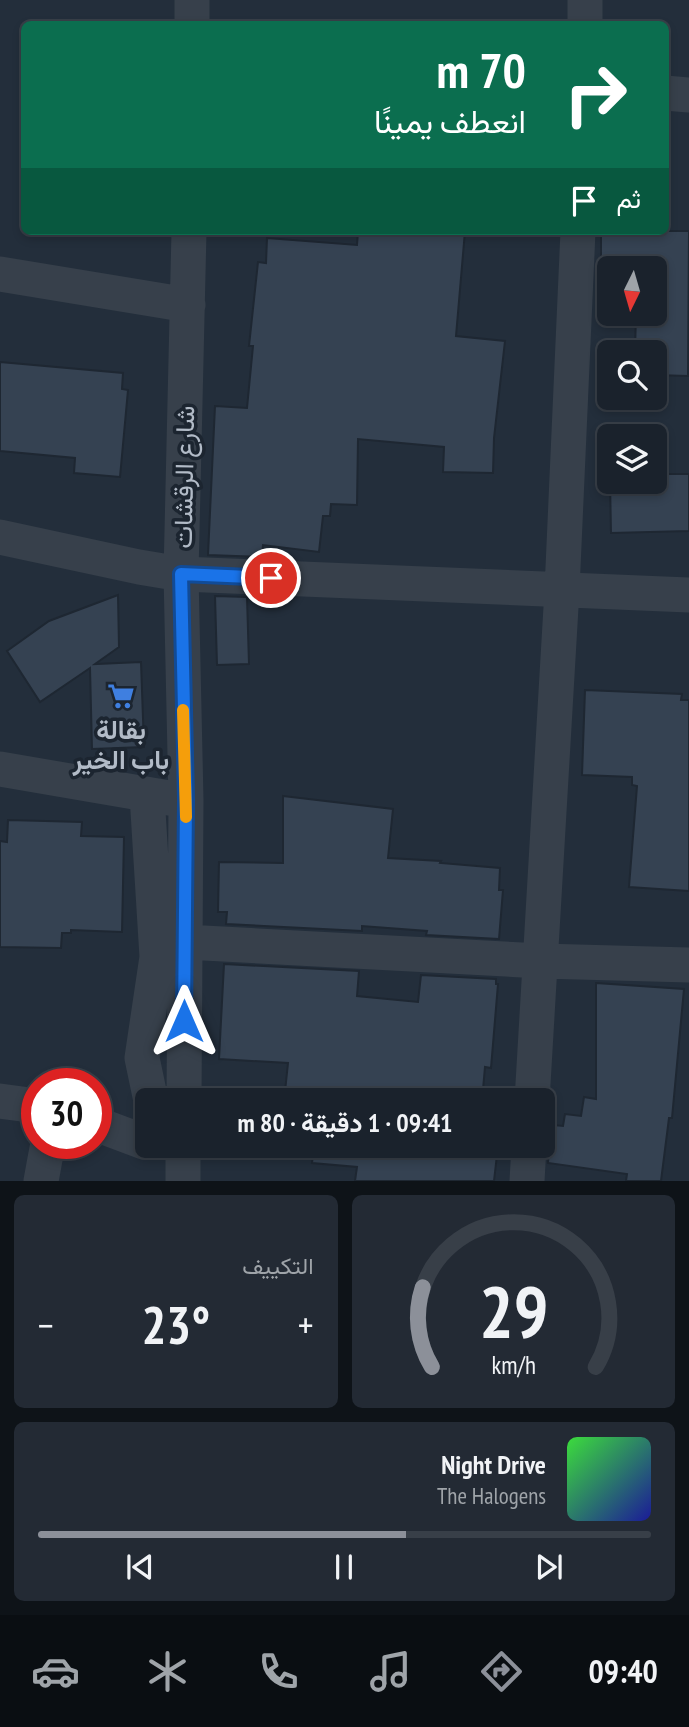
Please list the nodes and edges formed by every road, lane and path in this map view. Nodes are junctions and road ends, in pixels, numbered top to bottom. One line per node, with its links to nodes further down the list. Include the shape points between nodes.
1 (192, 0): 3 (street)
2 (585, 0): 4 (street)
3 (191, 21)
4 (585, 21)
5 (669, 93): 6 (street)
6 (689, 95)
7 (189, 235): 10 (street, شارع الرقشات)
8 (578, 235): 13 (street)
9 (0, 274): 10 (street)
10 (188, 305): 12 (street, شارع الرقشات)
11 (0, 537): 12 (street)
12 (181, 574): 13 (street); 17 (street, شارع الرقشات)
13 (562, 590): 14 (street); 19 (street)
14 (689, 595)
15 (0, 769): 16 (street)
16 (147, 795): 17 (street); 21 (street, via 157,957 142,1058)
17 (186, 800): 18 (street, شارع الرقشات)
18 (185, 942): 19 (street); 22 (street, شارع الرقشات)
19 (541, 961): 20 (street); 23 (street)
20 (689, 965)
21 (148, 1088)
22 (184, 1088)
23 (533, 1088)
24 (0, 1101): 25 (street)
25 (21, 1104)
26 (112, 1130): 27 (street)
27 (135, 1139)
28 (183, 1158): 32 (street)
29 (528, 1158): 33 (street)
30 (45, 1159): 31 (street)
31 (41, 1181)
32 (183, 1181)
33 (527, 1181)

